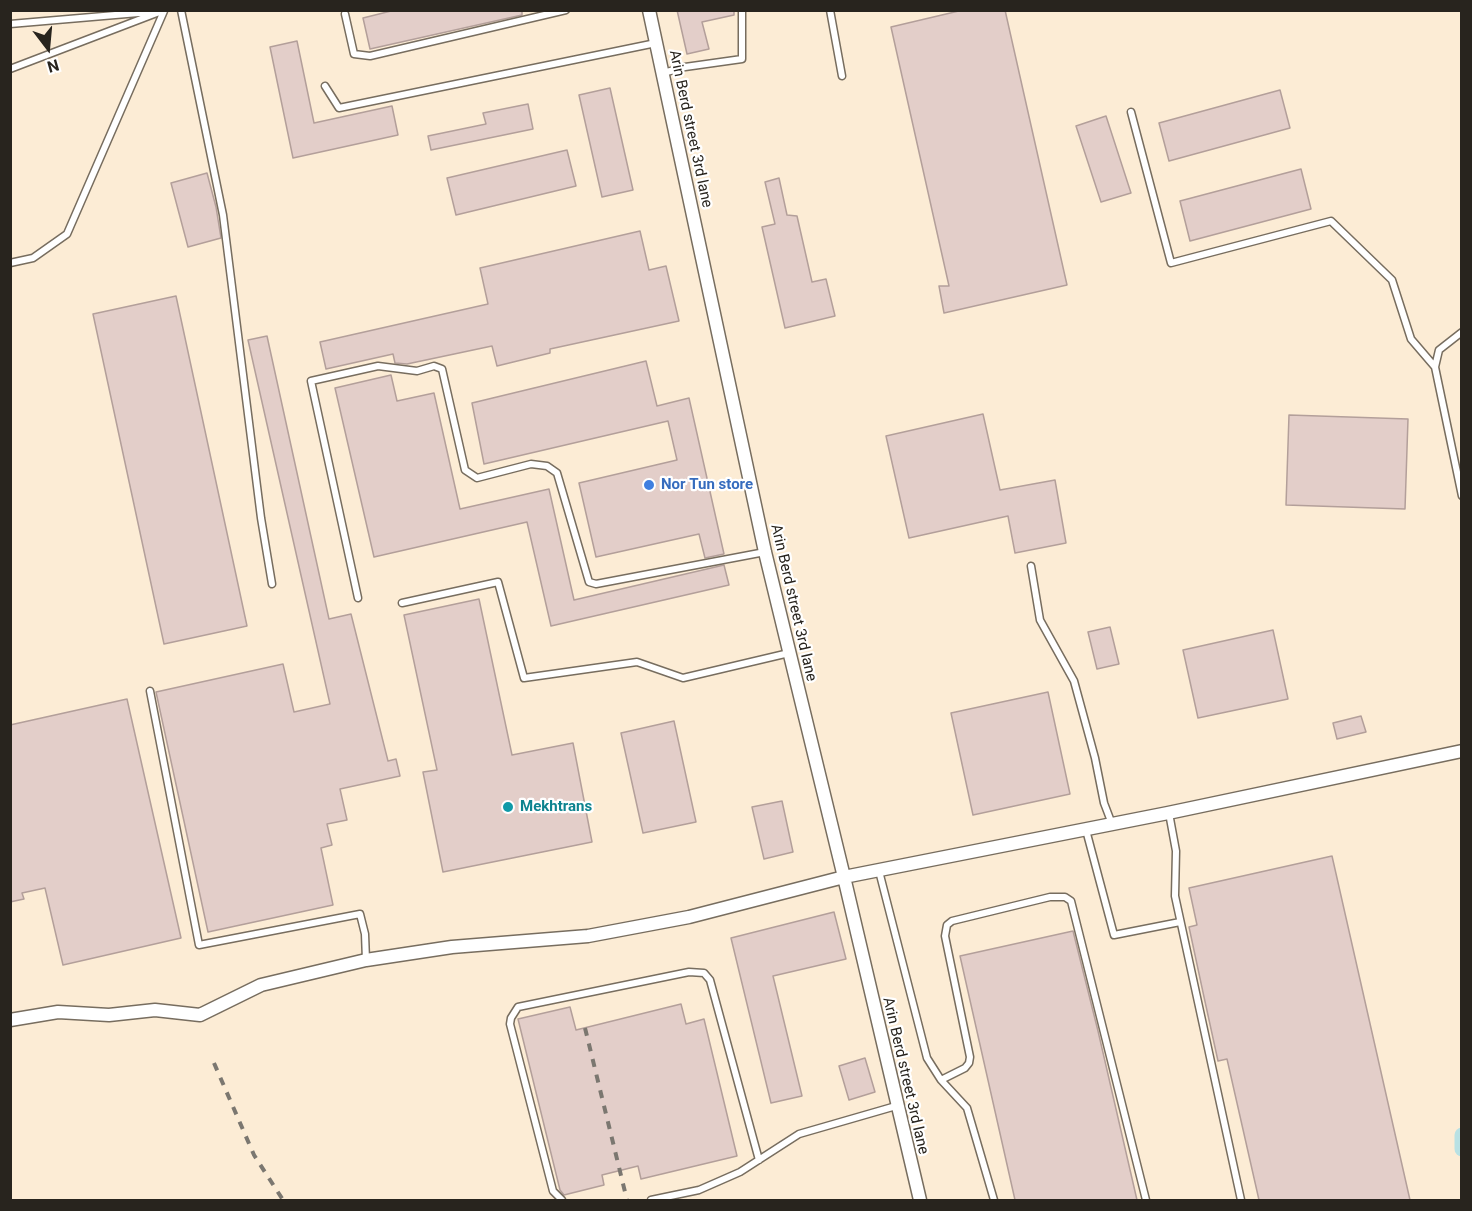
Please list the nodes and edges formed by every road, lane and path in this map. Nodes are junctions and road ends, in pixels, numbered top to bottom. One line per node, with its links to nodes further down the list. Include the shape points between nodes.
1 (181, 10): 21 (lane, via 223,215)
2 (566, 10): 7 (lane, via 370,56 354,54)
3 (649, 10): 9 (street, Arin Berd street 3rd lane)
4 (742, 10): 11 (lane, via 742,59)
5 (830, 10): 12 (lane)
6 (163, 11): 8 (lane); 10 (lane); 15 (lane, via 67,234 33,258)
7 (345, 14)
8 (10, 24)
9 (656, 43): 11 (street, Arin Berd street 3rd lane); 13 (lane, via 339,108)
10 (10, 69)
11 (662, 74): 19 (street, Arin Berd street 3rd lane)
12 (842, 76)
13 (325, 86)
14 (1131, 112): 17 (lane, via 1171,263 1330,221 1392,280 1411,339)
15 (10, 263)
16 (1461, 332): 17 (lane, via 1439,350)
17 (1435, 367): 18 (lane)
18 (1461, 496)
19 (765, 552): 22 (lane, via 596,584 589,582 557,473 547,466 531,464 477,478 465,470 442,369 434,366 417,371 378,366 311,381); 24 (street, Arin Berd street 3rd lane)
20 (1031, 566): 28 (lane, via 1040,620 1074,681)
21 (272, 584)
22 (358, 598)
23 (402, 603): 24 (lane, via 498,582 524,678 637,662 683,678)
24 (790, 653): 31 (street, Arin Berd street 3rd lane)
25 (150, 691): 33 (lane, via 199,945 360,914)
26 (1461, 750): 27 (street)
27 (1168, 813): 28 (street); 32 (lane, via 1176,851 1174,896)
28 (1112, 824): 29 (street)
29 (1086, 830): 30 (street); 32 (lane, via 1114,935)
30 (879, 870): 31 (street); 35 (lane, via 927,1058)
31 (844, 877): 33 (street, via 688,917 588,936 452,947); 36 (street, Arin Berd street 3rd lane)
32 (1180, 922): 43 (lane)
33 (366, 960): 34 (street, via 261,985 200,1015 155,1010 109,1015 58,1012)
34 (10, 1020)
35 (941, 1080): 41 (lane, via 967,1108); 42 (lane, via 965,1068 970,1057 945,936 947,925 1050,897 1065,897 1071,902)
36 (896, 1106): 37 (lane, via 799,1134); 40 (street, Arin Berd street 3rd lane)
37 (759, 1160): 38 (lane, via 710,980 704,973 689,972 518,1007 511,1018 553,1191); 39 (lane, via 699,1190)
38 (562, 1200)
39 (651, 1200)
40 (920, 1200)
41 (994, 1200)
42 (1146, 1200)
43 (1241, 1200)

